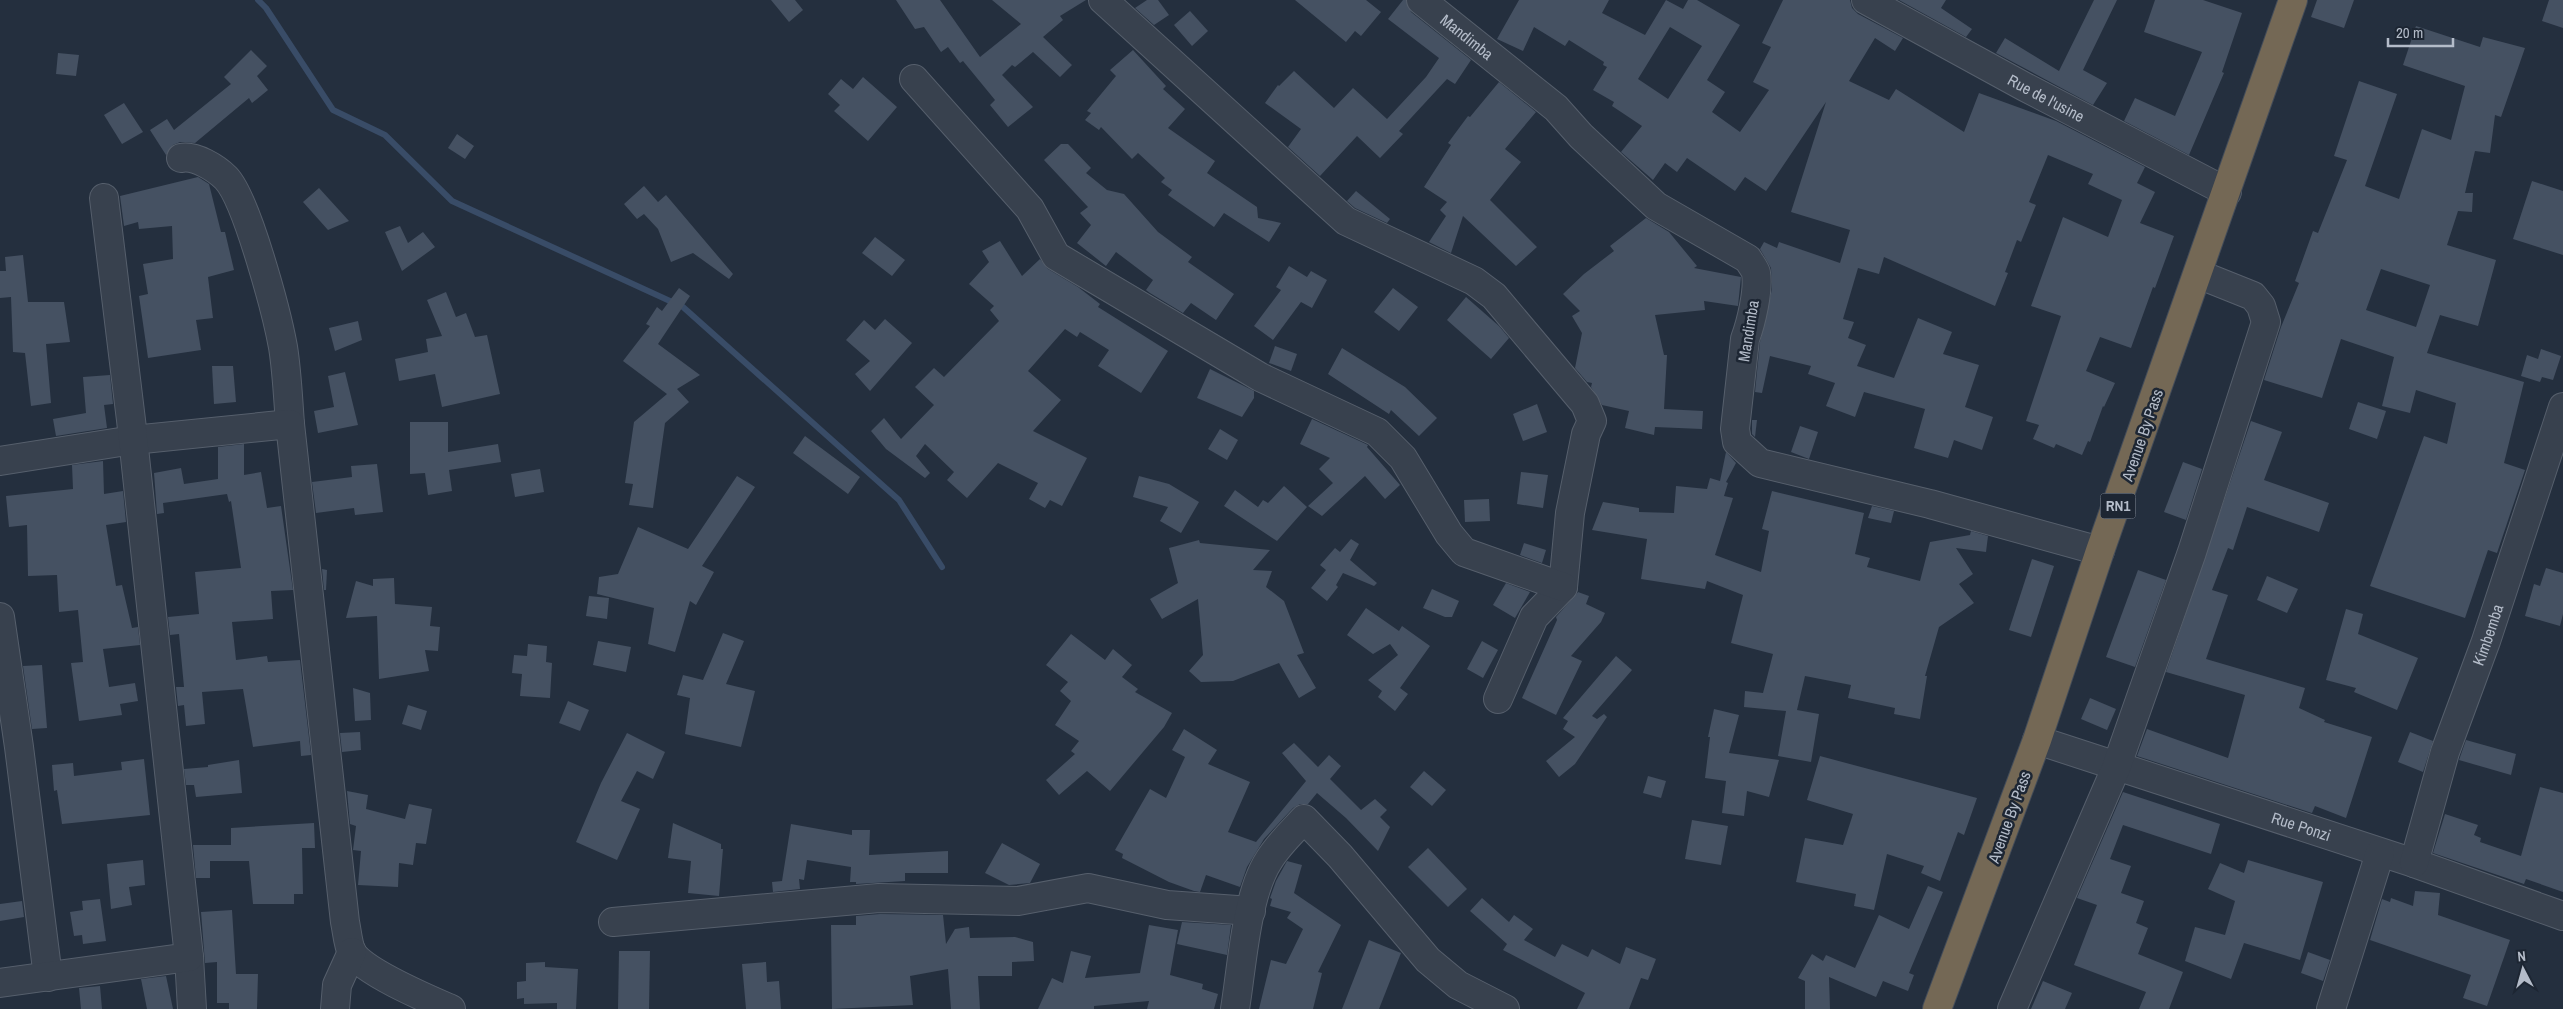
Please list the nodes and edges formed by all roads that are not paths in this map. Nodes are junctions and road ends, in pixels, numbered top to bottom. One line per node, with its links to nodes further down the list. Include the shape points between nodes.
1 (1103, 0): 15 (street, via 1346,221 1474,281 1494,296 1585,404 1592,421 1586,434 1568,522)
2 (1421, 0): 14 (street, Mandimba, via 1556,108 1656,206 1748,260 1756,272 1735,429 1737,442 1760,463 1930,504)
3 (1866, 0): 7 (street, Rue de l'usine)
4 (2294, 0): 7 (highway, Avenue By Pass / RN1)
5 (914, 79): 15 (street, via 1030,209 1056,256 1260,376 1376,432 1402,458 1449,534 1464,552)
6 (181, 158): 11 (street, via 208,164 226,178 244,214 274,305 283,349)
7 (2227, 192): 9 (highway, Avenue By Pass / RN1)
8 (104, 198): 12 (street)
9 (2198, 274): 14 (highway, Avenue By Pass / RN1); 19 (street, via 2253,296 2261,306 2266,322 2192,552)
10 (2563, 407): 21 (street, Kimbemba, via 2446,752)
11 (290, 424): 12 (street); 25 (street, via 345,922)
12 (133, 440): 13 (street); 26 (street)
13 (0, 460)
14 (2100, 551): 18 (highway, Avenue By Pass / RN1)
15 (1563, 587): 17 (street, via 1534,617)
16 (0, 617): 27 (street)
17 (1498, 699)
18 (2037, 740): 19 (street, Rue Ponzi); 34 (highway, Avenue By Pass / RN1)
19 (2116, 768): 20 (street, Rue Ponzi); 35 (street)
20 (2380, 853): 21 (street, Rue Ponzi); 36 (street)
21 (2414, 863): 23 (street, Rue Ponzi)
22 (1251, 911): 24 (street, via 1167,905 1088,888 1018,901 879,898); 29 (street, via 1269,859 1304,819 1340,856 1428,960 1458,985); 33 (street)
23 (2563, 916)
24 (613, 922)
25 (352, 952): 31 (street, via 338,985); 32 (street, via 369,967 419,996)
26 (189, 957): 27 (street); 30 (street)
27 (48, 977): 28 (street)
28 (0, 983)
29 (1493, 1007)
30 (192, 1009)
31 (335, 1009)
32 (451, 1009)
33 (1235, 1009)
34 (1937, 1009)
35 (2012, 1009)
36 (2332, 1009)

